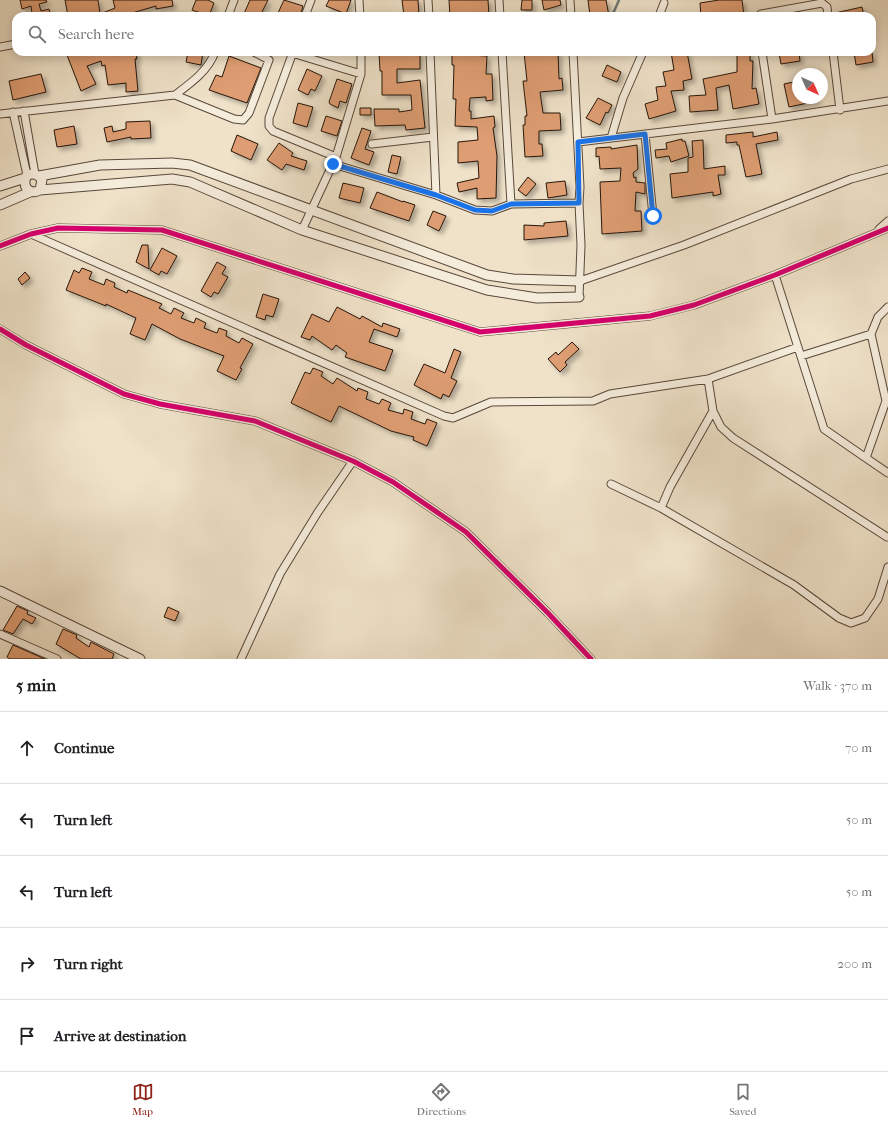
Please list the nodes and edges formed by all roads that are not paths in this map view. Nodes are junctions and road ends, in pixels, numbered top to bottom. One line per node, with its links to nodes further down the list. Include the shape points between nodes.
1 (234, 0): 8 (street)
2 (311, 0): 9 (street)
3 (360, 0): 10 (street)
4 (428, 0): 11 (street)
5 (499, 0): 12 (street)
6 (570, 0): 13 (street)
7 (664, 3): 14 (street)
8 (230, 12)
9 (306, 12)
10 (360, 12)
11 (429, 12)
12 (500, 12)
13 (571, 12)
14 (661, 12)
15 (772, 12): 16 (street, via 822,3 827,7)
16 (828, 12)
17 (12, 45): 18 (street)
18 (0, 47)
19 (214, 56): 31 (street, via 198,77)
20 (262, 56): 31 (street, via 269,60 249,113 243,120 234,119)
21 (291, 56): 43 (street, via 269,118 269,126 273,131)
22 (305, 56): 30 (street)
23 (361, 56): 30 (street)
24 (430, 56): 39 (street)
25 (502, 56): 52 (street)
26 (573, 56): 41 (street)
27 (641, 56): 40 (street, via 623,98)
28 (763, 56): 37 (street)
29 (833, 56): 33 (street)
30 (361, 74): 43 (street)
31 (175, 95): 34 (street)
32 (888, 101): 33 (street)
33 (840, 110): 37 (street)
34 (24, 111): 35 (street); 46 (street)
35 (13, 112): 36 (street); 46 (street)
36 (0, 114)
37 (772, 119): 38 (street)
38 (645, 134): 40 (street); 55 (street)
39 (433, 137): 42 (street); 50 (street)
40 (611, 138): 41 (street)
41 (578, 142): 51 (street)
42 (372, 144)
43 (336, 157): 44 (street)
44 (333, 164): 50 (street); 54 (street)
45 (888, 169): 63 (street, via 851,179 684,245)
46 (32, 176): 47 (street); 48 (street, via 42,180); 49 (street, via 24,184); 54 (street, via 100,165 190,165)
47 (0, 186)
48 (40, 190): 49 (street); 58 (street, via 178,180 207,188)
49 (30, 192): 53 (street)
50 (436, 195): 52 (street, via 475,210 492,211)
51 (579, 203): 52 (street); 63 (street)
52 (511, 204)
53 (0, 205)
54 (310, 210): 58 (street); 63 (street, via 488,275 520,280)
55 (653, 216)
56 (888, 221): 59 (street)
57 (888, 228): 59 (street)
58 (302, 230): 64 (street, via 487,290 537,298)
59 (878, 231): 62 (street)
60 (31, 234): 61 (street); 62 (street, via 58,228 162,230 480,332 650,316 694,305); 70 (street, via 448,417 460,416 491,402 593,401 610,394)
61 (0, 246)
62 (775, 275): 68 (street)
63 (580, 280): 64 (street)
64 (579, 297)
65 (888, 307): 67 (street, via 878,317)
66 (0, 329): 74 (street, via 26,345 124,394 160,404 255,421)
67 (871, 334): 69 (street); 71 (street)
68 (798, 347): 69 (street); 70 (street)
69 (801, 356): 73 (street, via 824,429)
70 (708, 379): 72 (street)
71 (887, 401): 73 (street)
72 (713, 411): 77 (street); 78 (street, via 721,428 732,438)
73 (866, 458): 75 (street)
74 (353, 461): 84 (street, via 280,574); 85 (street, via 393,482 466,532)
75 (888, 473)
76 (611, 484): 77 (street)
77 (661, 508): 79 (street, via 794,586 839,618 851,623 865,618 878,599)
78 (888, 538)
79 (888, 567)
80 (0, 592): 83 (street)
81 (0, 634): 82 (street)
82 (57, 659)
83 (140, 659)
84 (241, 659)
85 (591, 659)

